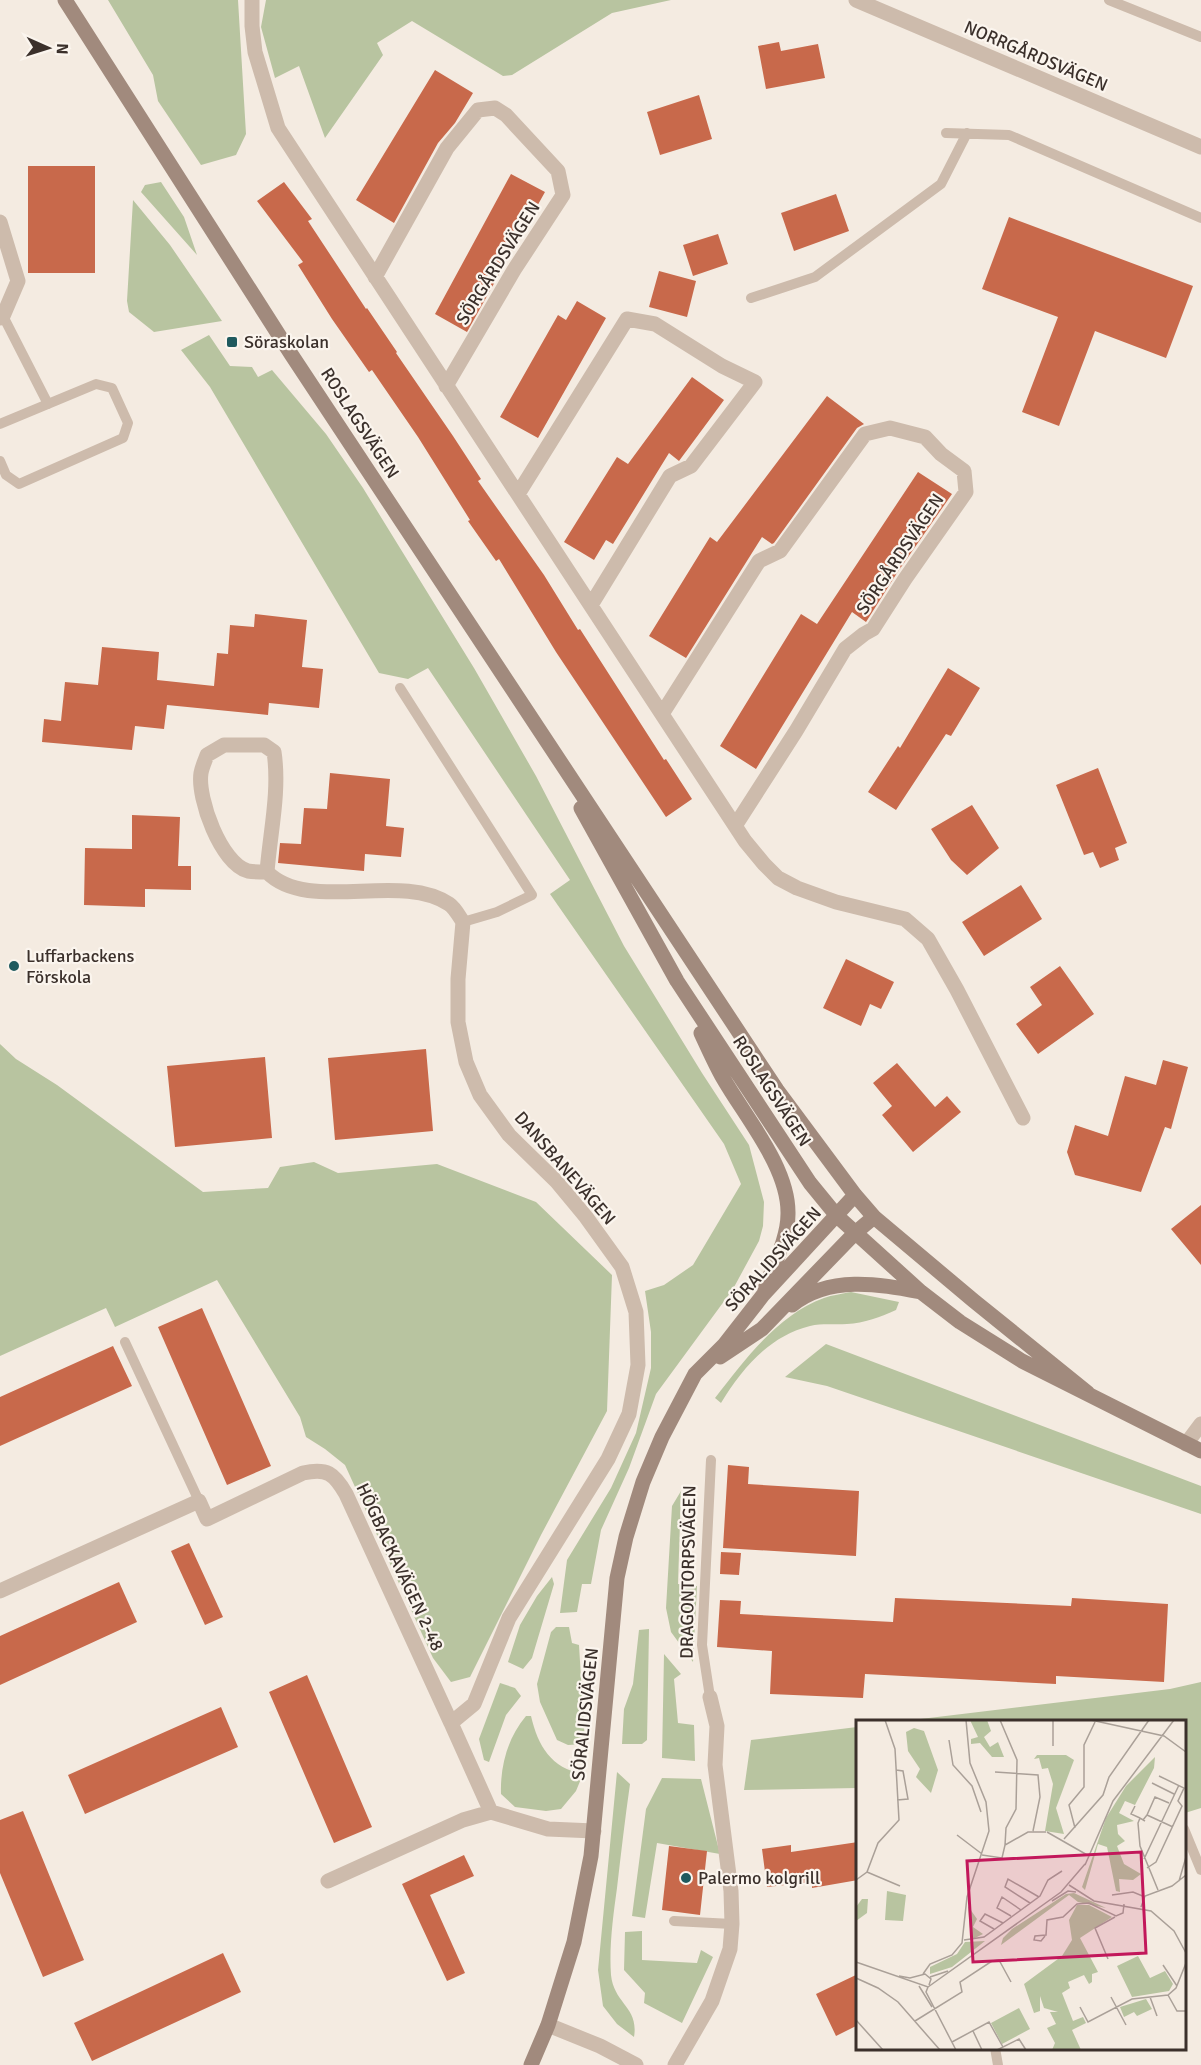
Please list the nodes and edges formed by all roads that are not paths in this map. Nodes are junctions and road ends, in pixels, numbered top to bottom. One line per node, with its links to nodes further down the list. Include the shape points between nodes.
1 (65, 0): 21 (main road, ROSLAGSVÄGEN, via 291,354)
2 (252, 0): 11 (street, via 255,52 278,128)
3 (856, 0): 8 (street, NORRGÅRDSVÄGEN)
4 (1110, 0): 5 (lane)
5 (1201, 37)
6 (946, 133): 7 (lane)
7 (967, 134): 9 (lane, via 1009,135); 12 (lane, via 941,184 815,277)
8 (1201, 147)
9 (1201, 218)
10 (0, 222): 13 (street, via 18,281)
11 (375, 277): 14 (street); 14 (street, SÖRGÅRDSVÄGEN, via 447,148 478,110 495,108 506,115 558,171 563,195)
12 (751, 298)
13 (2, 317): 15 (lane)
14 (446, 386): 18 (street)
15 (48, 404): 16 (lane); 17 (lane, via 96,384 112,388 128,423 123,438 19,484 6,475)
16 (0, 424)
17 (0, 461)
18 (518, 494): 19 (street); 19 (street, via 627,319 655,324 755,382 691,466 670,476)
19 (591, 605): 22 (street)
20 (400, 688): 25 (lane, via 532,895 497,912)
21 (529, 713): 26 (main road, ROSLAGSVÄGEN); 28 (main road, ROSLAGSVÄGEN, via 777,1090)
22 (662, 714): 23 (street); 23 (street, SÖRGÅRDSVÄGEN, via 759,561 780,551 865,434 890,428 925,437 964,471 966,492 873,629 845,650)
23 (735, 825): 27 (street, via 778,878 836,902 905,919 928,939)
24 (267, 872): 24 (street, via 275,787 274,752 264,745 225,745 207,755 201,774 210,822 233,861 246,871); 25 (street, via 291,887 408,891 434,896 451,906)
25 (463, 922): 45 (street, DANSBANEVÄGEN, via 458,1022 466,1062 480,1095 509,1135 557,1182 622,1268 636,1312 638,1365 629,1414 608,1459 508,1618 474,1704)
26 (677, 981): 29 (main road, ROSLAGSVÄGEN, via 810,1183); 33 (main road, via 722,1076 780,1172 786,1192 788,1216)
27 (1023, 1118)
28 (855, 1195): 29 (main road, SÖRALIDSVÄGEN); 30 (main road, ROSLAGSVÄGEN)
29 (837, 1216): 31 (main road, ROSLAGSVÄGEN); 33 (main road, SÖRALIDSVÄGEN)
30 (874, 1217): 31 (main road, SÖRALIDSVÄGEN); 37 (main road, ROSLAGSVÄGEN)
31 (855, 1233): 32 (main road, ROSLAGSVÄGEN); 34 (main road, SÖRALIDSVÄGEN)
32 (921, 1292): 34 (main road, via 883,1285 840,1284 800,1299); 37 (main road, ROSLAGSVÄGEN, via 960,1322 1022,1360)
33 (764, 1295): 36 (main road, SÖRALIDSVÄGEN, via 724,1345)
34 (762, 1329): 36 (main road, SÖRALIDSVÄGEN)
35 (125, 1342): 42 (lane)
36 (694, 1374): 47 (main road, SÖRALIDSVÄGEN, via 643,1482 617,1578)
37 (1088, 1393): 39 (main road, ROSLAGSVÄGEN)
38 (1201, 1424): 39 (street)
39 (1186, 1444): 40 (main road, ROSLAGSVÄGEN)
40 (1201, 1451)
41 (711, 1460): 44 (lane, DRAGONTORPSVÄGEN, via 702,1645)
42 (199, 1501): 43 (street); 45 (street, HÖGBACKAVÄGEN 2-48, via 207,1519 303,1473 328,1472 337,1479)
43 (0, 1591)
44 (710, 1697): 52 (street, DRAGONTORPSVÄGEN, via 717,1726 715,1765)
45 (452, 1723): 46 (street)
46 (491, 1812): 47 (street, via 548,1829); 50 (street, via 463,1820)
47 (594, 1831): 53 (main road, SÖRALIDSVÄGEN, via 574,1942)
48 (1186, 1832): 49 (lane)
49 (1201, 1870)
50 (328, 1881)
51 (674, 1921): 52 (lane)
52 (732, 1924): 57 (street, DRAGONTORPSVÄGEN, via 730,1949 712,2001)
53 (548, 2025): 55 (main road, SÖRALIDSVÄGEN); 56 (street)
54 (995, 2050): 58 (lane)
55 (531, 2065)
56 (636, 2065)
57 (675, 2065)
58 (998, 2065)

